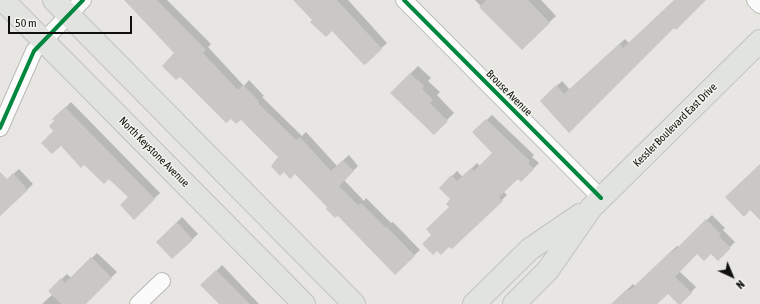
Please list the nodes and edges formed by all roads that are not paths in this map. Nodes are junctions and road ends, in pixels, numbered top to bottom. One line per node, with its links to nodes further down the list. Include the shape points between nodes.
1 (3, 0): 6 (main road, North Keystone Avenue)
2 (404, 0): 9 (street, Brouse Avenue)
3 (755, 0): 5 (street)
4 (69, 5): 6 (street); 13 (main road)
5 (760, 5)
6 (43, 40): 8 (street, via 30,58); 12 (main road, North Keystone Avenue)
7 (760, 41): 9 (main road, Kessler Boulevard East Drive)
8 (0, 128)
9 (596, 203): 14 (main road, Kessler Boulevard East Drive, via 530,249); 15 (main road, Kessler Boulevard East Drive, via 548,270)
10 (162, 281): 11 (street)
11 (138, 304)
12 (304, 304)
13 (354, 304)
14 (474, 304)
15 (514, 304)

